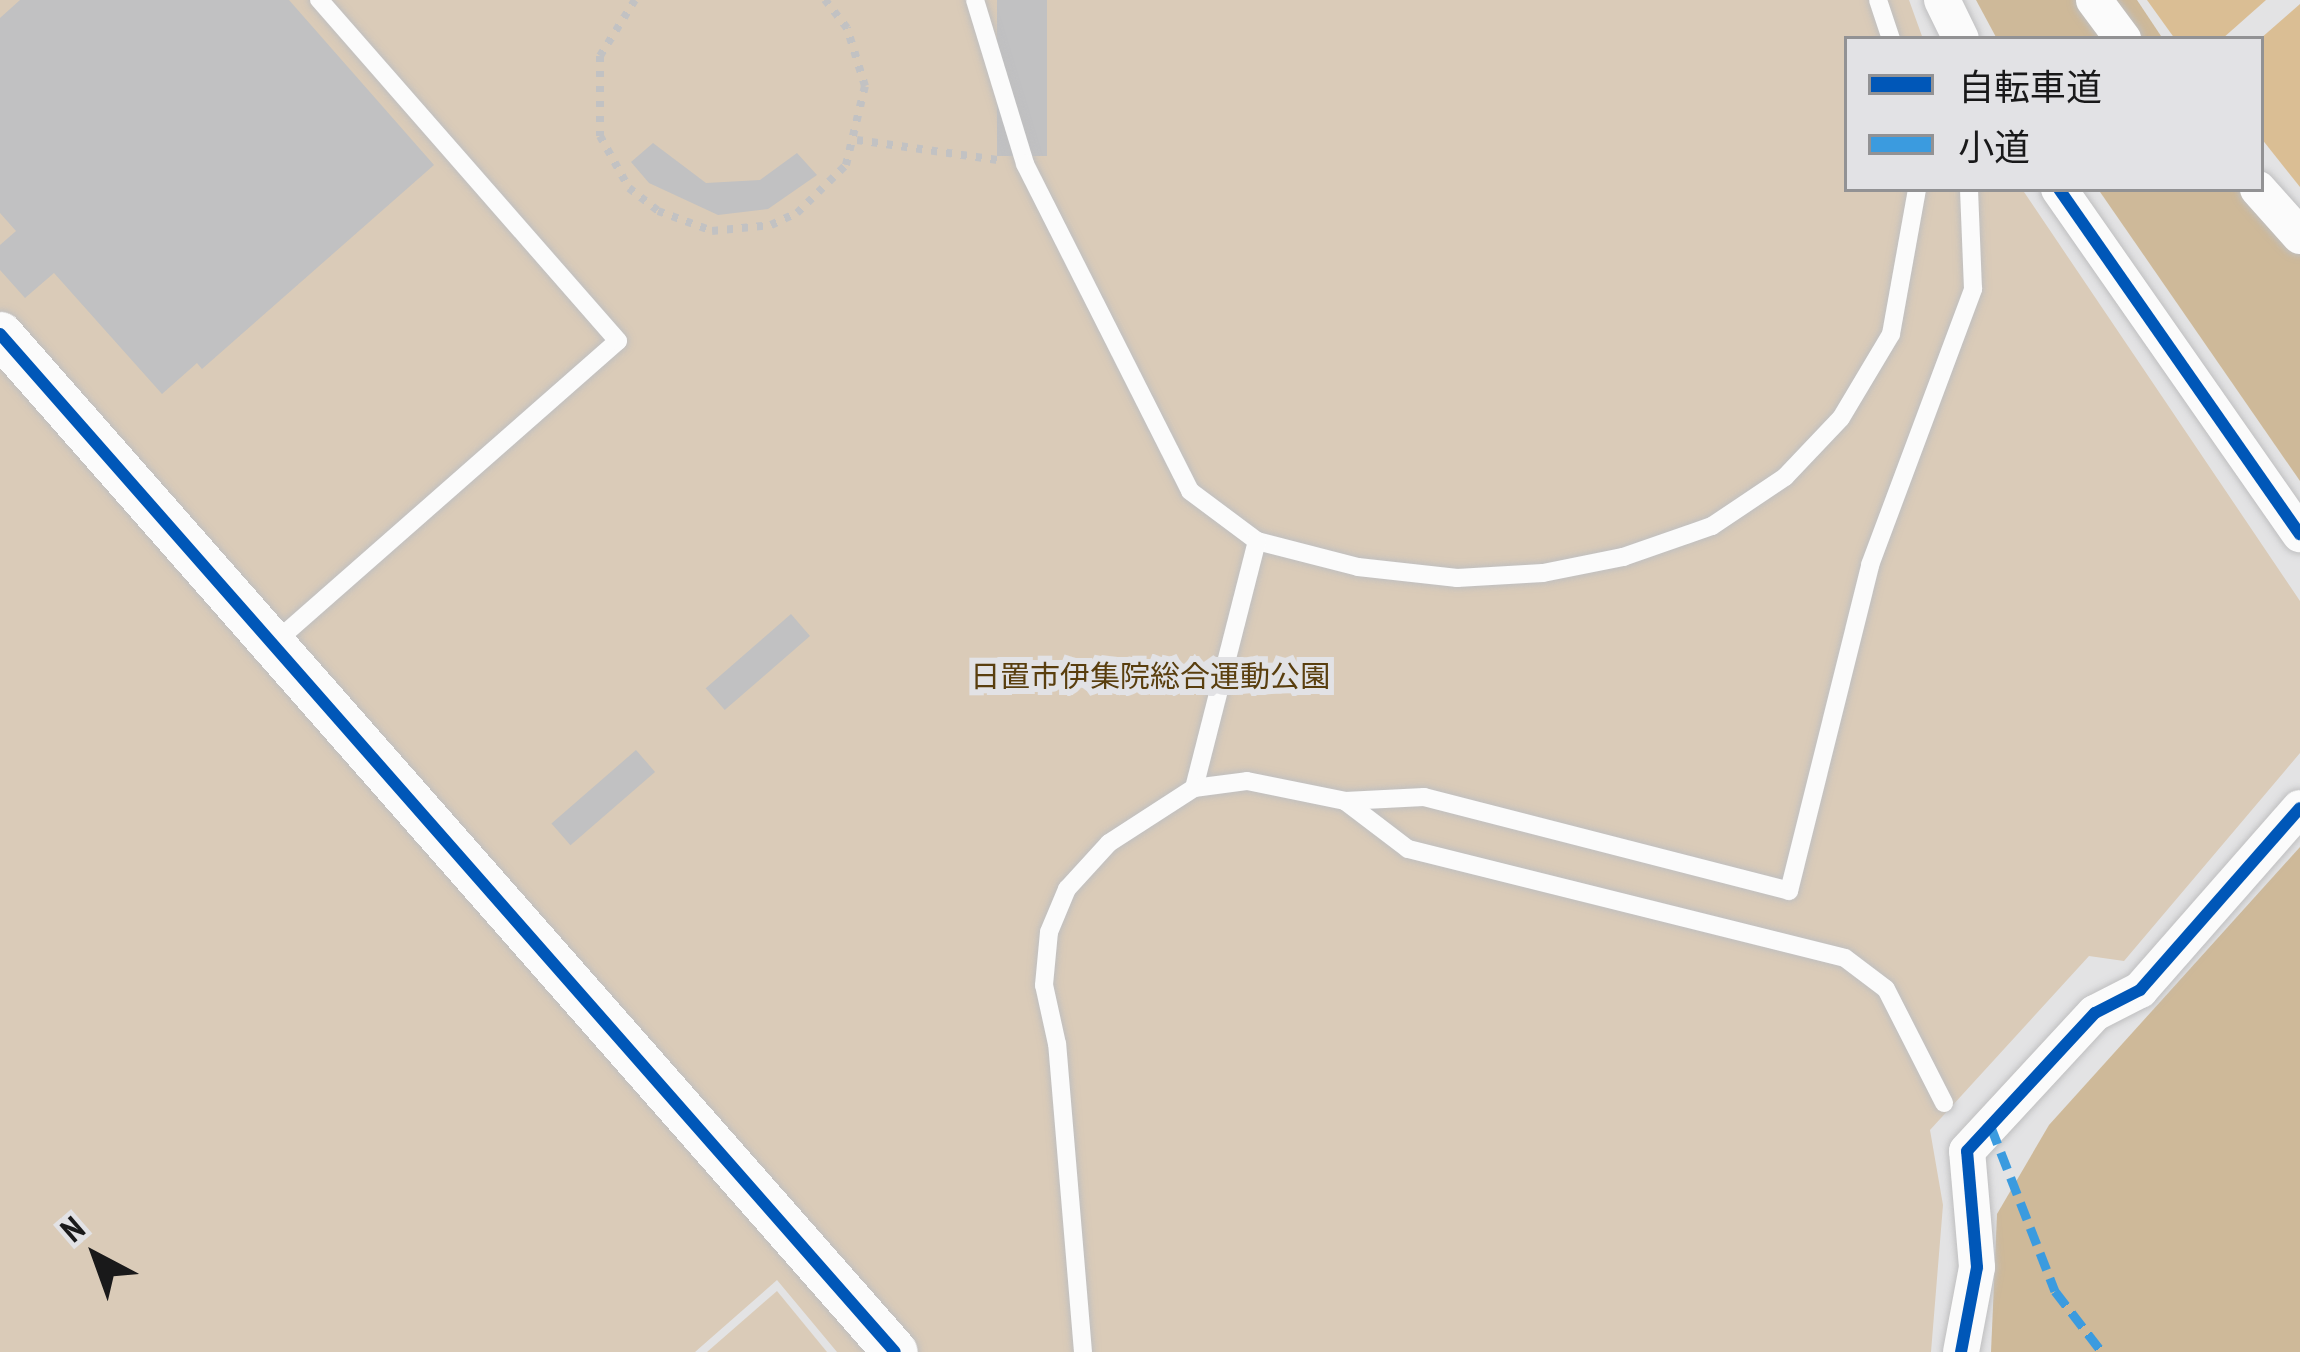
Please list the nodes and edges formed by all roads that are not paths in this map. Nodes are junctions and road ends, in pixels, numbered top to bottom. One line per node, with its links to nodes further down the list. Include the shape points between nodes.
1 (319, 0): 17 (lane, via 618,341)
2 (975, 0): 16 (lane, via 1025,164 1190,491)
3 (1878, 0): 6 (lane)
4 (1942, 0): 7 (street)
5 (2094, 0): 8 (street)
6 (1890, 36)
7 (1960, 36)
8 (2121, 36)
9 (1916, 192): 16 (lane, via 1891,334 1841,418 1785,477 1712,526 1543,574 1457,578 1358,567)
10 (1969, 192): 19 (lane, via 1973,289 1870,566 1789,891 1424,797)
11 (2061, 192): 15 (street)
12 (2261, 192): 13 (street)
13 (2300, 236)
14 (0, 334): 17 (street)
15 (2300, 534)
16 (1257, 541): 18 (lane)
17 (273, 644): 22 (street)
18 (1194, 788): 19 (lane, via 1247,781); 23 (lane, via 1109,843 1067,889 1049,932 1043,985 1057,1044)
19 (1345, 801): 21 (lane, via 1408,849 1845,958 1886,989)
20 (2300, 808): 24 (street, via 2140,990 2095,1013 1967,1150 1977,1267)
21 (1944, 1102)
22 (895, 1352)
23 (1083, 1352)
24 (1961, 1352)

